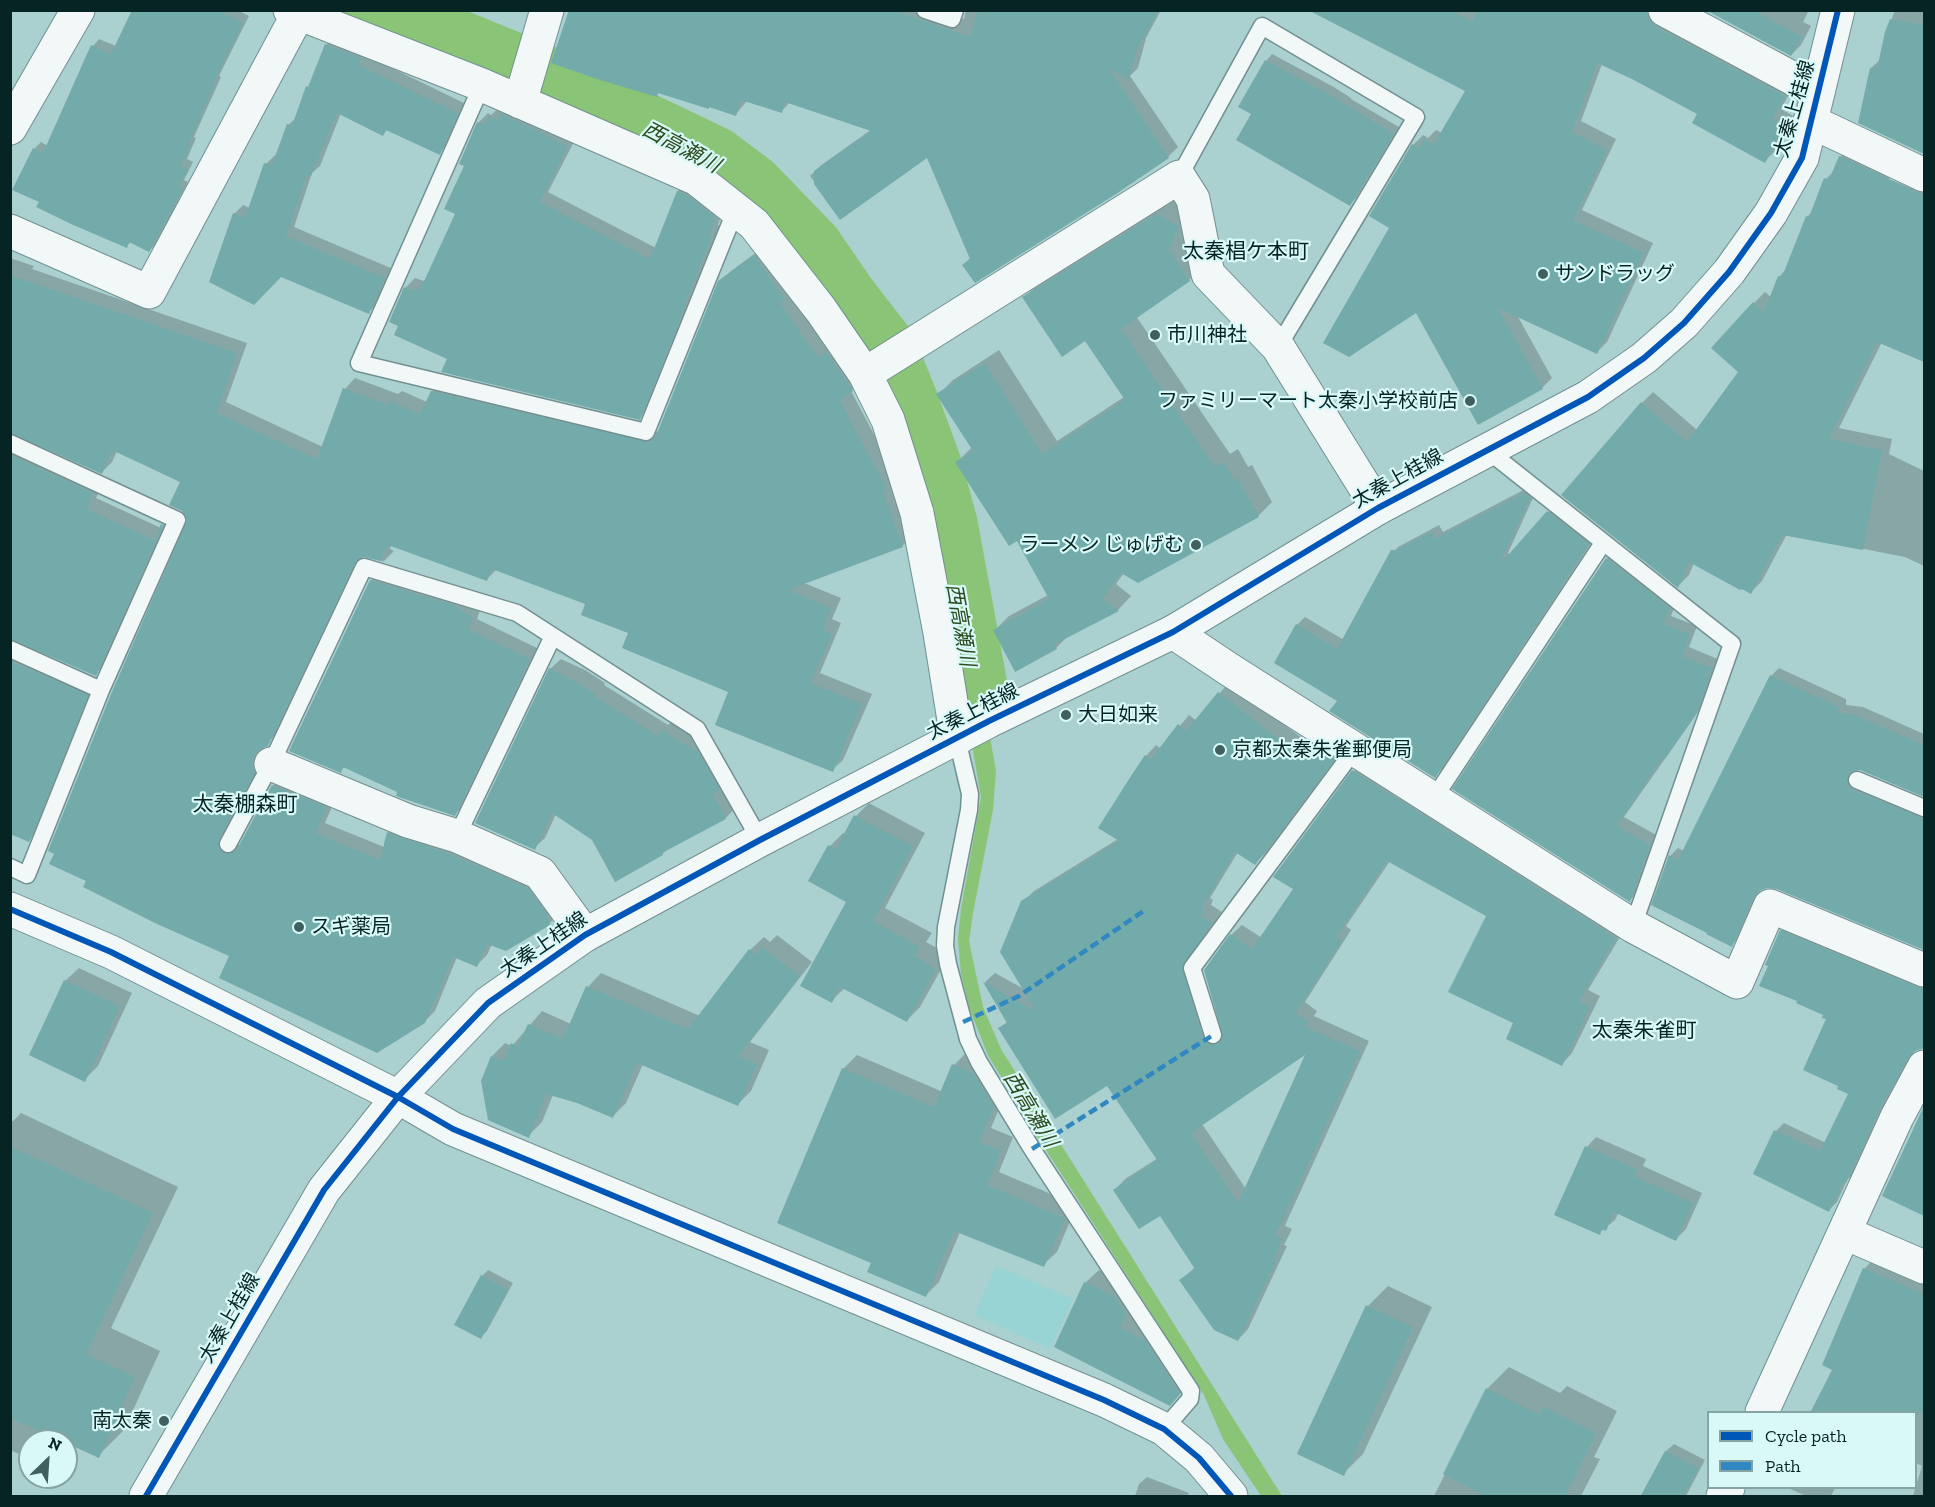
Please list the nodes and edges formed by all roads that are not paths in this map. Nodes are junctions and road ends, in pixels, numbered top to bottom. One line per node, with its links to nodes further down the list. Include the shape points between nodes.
1 (78, 10): 11 (street)
2 (548, 10): 9 (street)
3 (925, 10): 4 (lane, via 952,19)
4 (955, 10)
5 (1665, 10): 10 (street)
6 (1838, 10): 10 (street, 太秦上桂線)
7 (294, 12): 8 (street); 15 (street, via 149,292)
8 (482, 86): 9 (street); 14 (lane, via 358,363 646,432)
9 (520, 102): 14 (street, via 697,179)
10 (1814, 107): 12 (street); 19 (street, 太秦上桂線, via 1802,158 1771,213 1729,272 1684,323 1644,358 1588,397)
11 (10, 128)
12 (1924, 175)
13 (1179, 177): 16 (street, via 1193,199 1208,274); 16 (lane, via 1262,26 1416,117); 17 (street)
14 (736, 209): 17 (street, via 754,224)
15 (10, 231)
16 (1278, 347): 20 (street)
17 (865, 374): 26 (street, via 888,420 917,513 940,633)
18 (10, 443): 25 (lane, via 177,520)
19 (1487, 450): 20 (street, 太秦上桂線); 21 (lane)
20 (1378, 508): 22 (street, 太秦上桂線)
21 (1603, 543): 30 (lane); 37 (lane, via 1732,644)
22 (1173, 632): 26 (street, 太秦上桂線); 27 (street)
23 (553, 636): 28 (lane, via 517,613 364,567); 32 (lane); 33 (lane, via 697,729)
24 (10, 650): 25 (lane)
25 (101, 690): 35 (lane, via 27,875)
26 (971, 731): 33 (street, 太秦上桂線); 46 (lane, via 969,810 945,946 968,1039 1032,1149 1191,1391 1190,1399)
27 (1355, 749): 30 (street); 40 (lane, via 1192,968)
28 (271, 764): 32 (street, via 408,821); 34 (lane)
29 (1857, 780): 31 (lane)
30 (1434, 798): 37 (street)
31 (1924, 808)
32 (457, 836): 38 (street, via 540,873)
33 (760, 840): 38 (street, 太秦上桂線)
34 (228, 844)
35 (10, 867)
36 (10, 909): 42 (street, via 111,952)
37 (1633, 926): 39 (street, via 1737,982 1770,906)
38 (585, 935): 42 (street, 太秦上桂線, via 488,1003)
39 (1924, 970)
40 (1213, 1035)
41 (1924, 1067): 43 (street)
42 (398, 1097): 46 (street, via 453,1129 1104,1400); 48 (street, 太秦上桂線, via 324,1190)
43 (1845, 1233): 44 (street); 45 (street)
44 (1924, 1267)
45 (1763, 1411)
46 (1164, 1429): 47 (street, via 1199,1458)
47 (1222, 1492)
48 (146, 1497)

